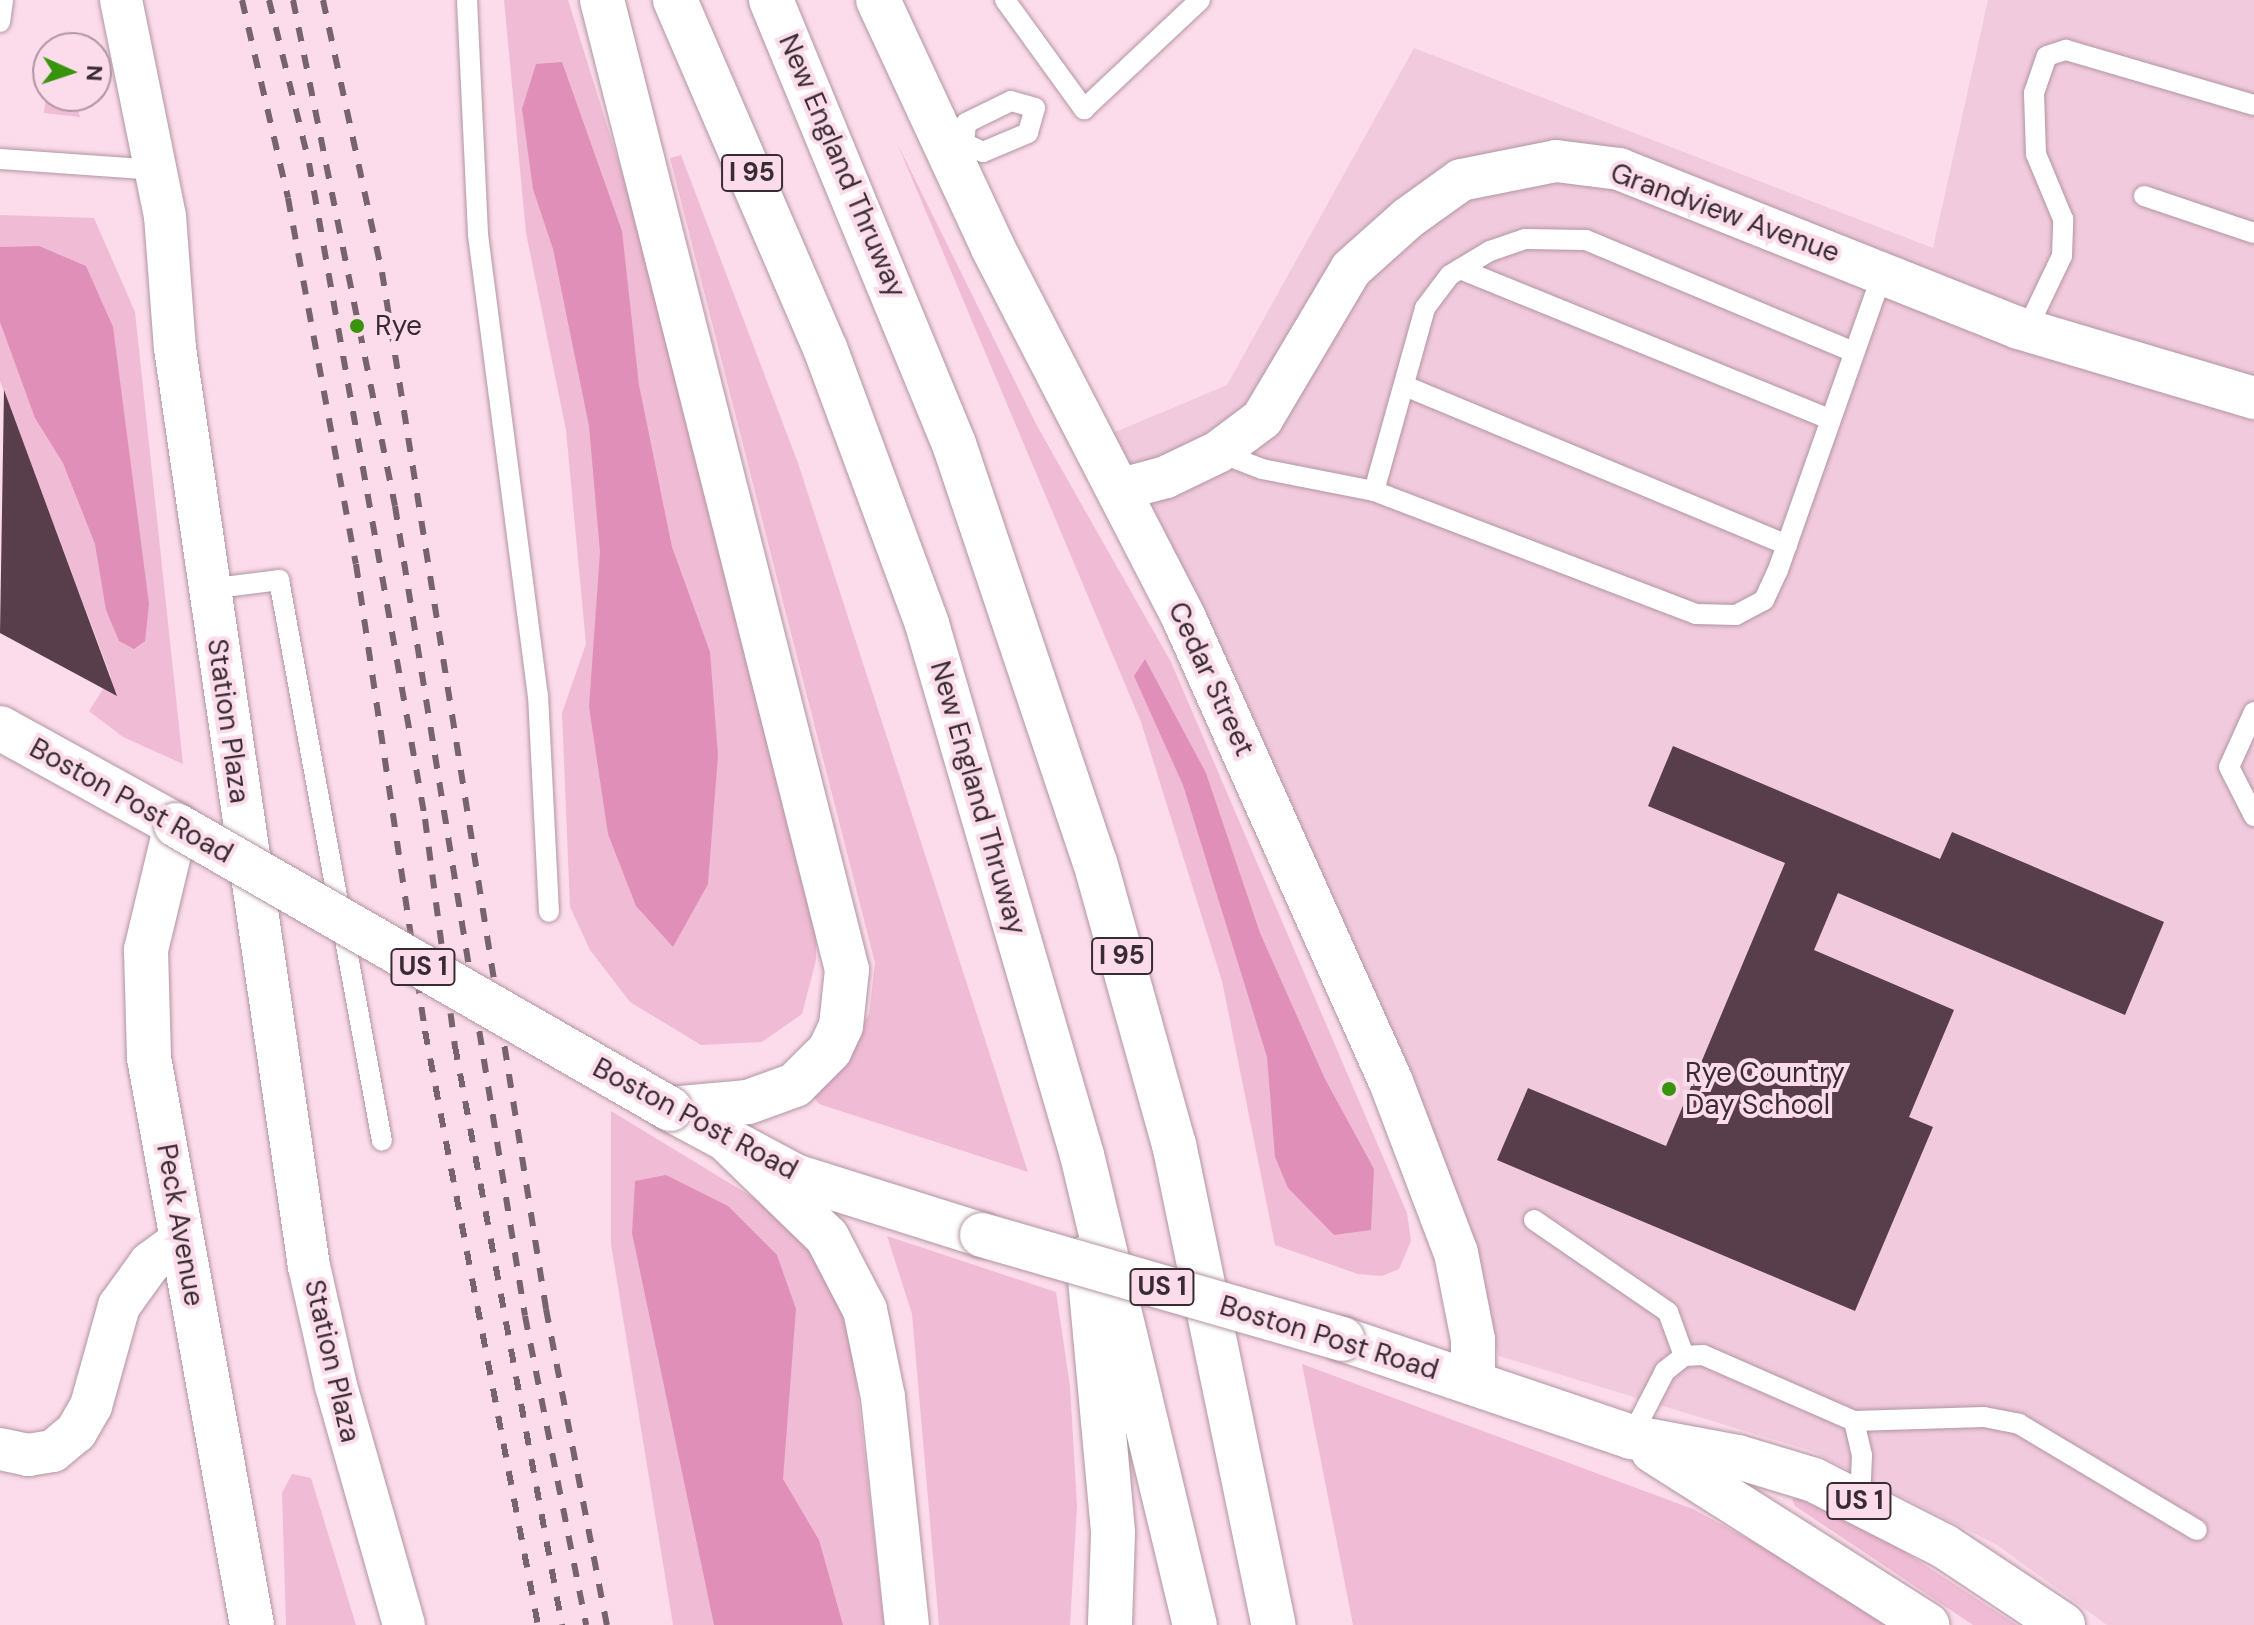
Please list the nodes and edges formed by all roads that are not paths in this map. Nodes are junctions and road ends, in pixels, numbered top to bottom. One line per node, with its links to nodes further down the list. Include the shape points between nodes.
1 (3, 0): 10 (lane)
2 (121, 0): 16 (street, Station Plaza)
3 (467, 0): 35 (lane, via 478,235 538,695)
4 (602, 0): 36 (main road, via 847,970 841,1026 830,1050 795,1085 748,1102)
5 (675, 0): 39 (main road, New England Thruway / I 95, via 820,335 918,597)
6 (771, 0): 54 (main road, New England Thruway / I 95, via 902,306 1060,748 1174,1144)
7 (878, 0): 14 (main road, Cedar Street)
8 (1005, 0): 11 (lane)
9 (1200, 0): 11 (lane, via 1084,109)
10 (0, 22)
11 (1062, 82): 13 (lane)
12 (2254, 105): 21 (lane, via 2066,50 2047,56 2034,93 2036,154 2063,219 2062,256)
13 (1035, 108): 14 (lane, via 1011,101 966,123); 14 (lane, via 1028,133 983,152)
14 (955, 147): 27 (main road, Cedar Street)
15 (0, 159): 16 (lane)
16 (158, 170): 30 (street, Station Plaza)
17 (2144, 196): 18 (lane)
18 (2254, 233)
19 (1460, 269): 22 (lane, via 1525,239 1586,240); 23 (lane, via 1425,308); 25 (lane)
20 (1883, 272): 21 (street, Grandview Avenue); 22 (lane); 26 (street, Grandview Avenue, via 1619,169 1556,161 1512,165 1461,180 1351,269 1262,419)
21 (2026, 331): 24 (street, Grandview Avenue)
22 (1851, 351): 25 (lane)
23 (1405, 386): 28 (lane); 29 (lane)
24 (2254, 398)
25 (1829, 419): 29 (lane)
26 (1218, 452): 27 (street, Grandview Avenue, via 1166,477); 28 (lane, via 1262,469)
27 (1118, 490): 43 (main road, Cedar Street, via 1233,722 1391,1082 1456,1253 1473,1340)
28 (1374, 491): 29 (lane, via 1696,614 1736,615 1764,600)
29 (1787, 545)
30 (209, 589): 37 (lane, via 279,580); 50 (street, Station Plaza, via 309,1266 336,1386)
31 (2254, 712): 33 (lane, via 2229,767)
32 (0, 728): 34 (main road, Boston Post Road / US 1)
33 (2254, 816)
34 (176, 825): 36 (main road, Boston Post Road / US 1, bridge); 41 (main road, Peck Avenue, via 146,950 145,999 149,1058)
35 (549, 912)
36 (670, 1109): 38 (main road, Boston Post Road / US 1)
37 (382, 1141)
38 (730, 1143): 43 (main road, Boston Post Road / US 1, bridge, via 795,1176); 51 (main road, via 827,1237 865,1310 883,1397)
39 (1082, 1155): 52 (main road, via 1093,1351 1113,1533); 53 (main road, New England Thruway / I 95)
40 (1534, 1220): 42 (lane, via 1668,1312)
41 (182, 1240): 46 (street, via 150,1263 119,1306 91,1406 76,1432 53,1451 28,1455); 49 (main road, Peck Avenue)
42 (1684, 1356): 44 (lane, via 1703,1355); 45 (lane, via 1665,1371)
43 (1473, 1383): 45 (main road, Boston Post Road / US 1)
44 (1854, 1421): 47 (lane, via 1862,1455); 48 (lane, via 1984,1417 2019,1424)
45 (1631, 1437): 47 (main road, Boston Post Road / US 1, via 1738,1457); 55 (main road, Boston Post Road / US 1)
46 (0, 1449)
47 (1860, 1502): 56 (main road, Boston Post Road / US 1, via 1944,1546)
48 (2197, 1530)
49 (252, 1625)
50 (404, 1625)
51 (907, 1625)
52 (1110, 1625)
53 (1195, 1625)
54 (1274, 1625)
55 (1927, 1625)
56 (2063, 1625)

